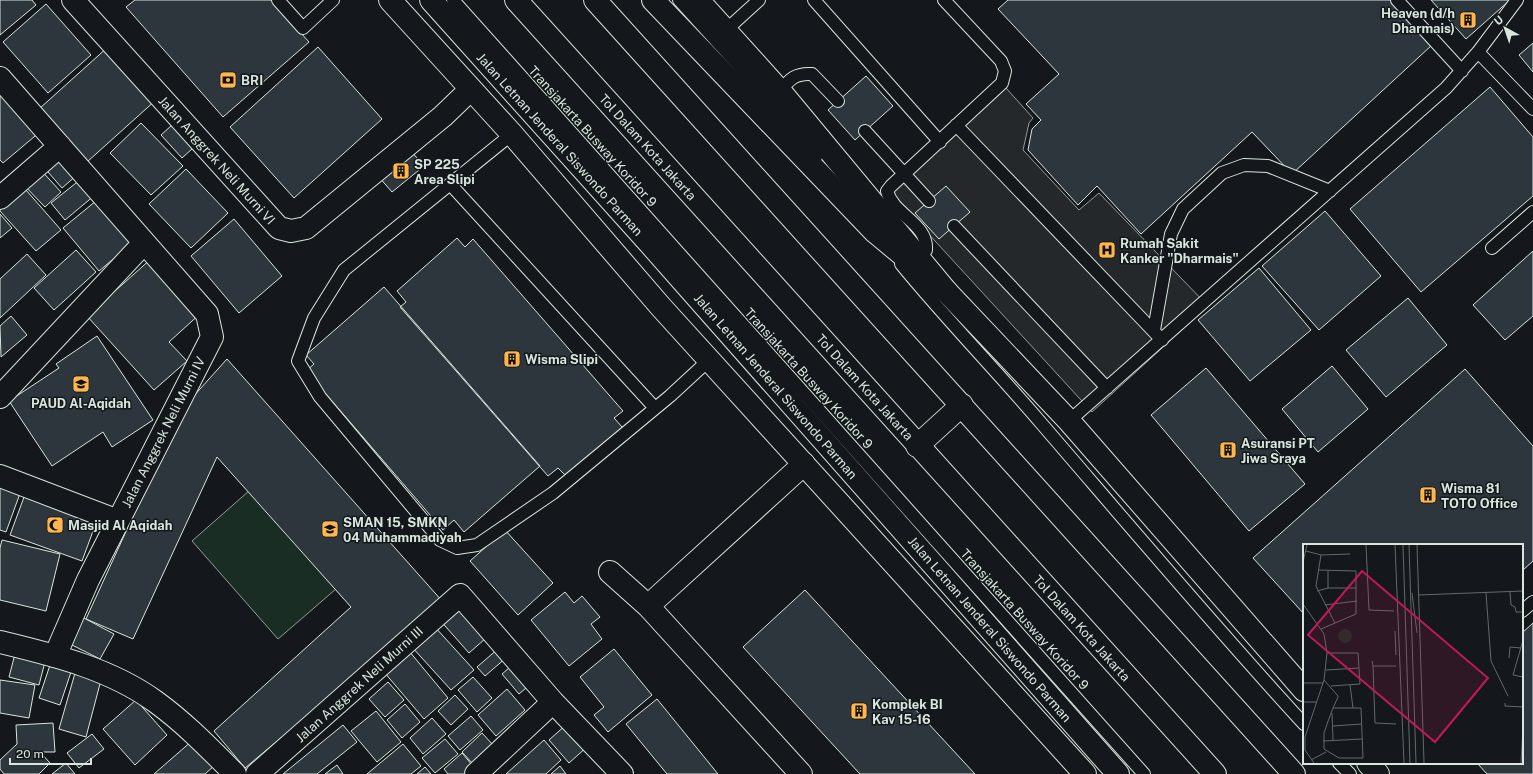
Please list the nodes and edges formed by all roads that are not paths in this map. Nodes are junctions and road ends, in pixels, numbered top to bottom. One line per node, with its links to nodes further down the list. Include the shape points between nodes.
1 (73, 0): 21 (main road, Jalan Anggrek Neli Murni VI, via 279,228 291,231 306,228 443,116)
2 (278, 0): 3 (lane, via 303,28)
3 (333, 0)
4 (390, 0): 21 (main road)
5 (431, 0): 39 (main road, Jalan Letnan Jenderal Siswondo Parman)
6 (453, 0): 76 (lane, Transjakarta Busway Koridor 9)
7 (516, 0): 54 (main road, Tol Dalam Kota Jakarta)
8 (595, 0): 51 (main road)
9 (653, 0): 37 (main road)
10 (679, 0): 37 (lane, via 782,112)
11 (698, 0): 17 (main road)
12 (814, 0): 28 (lane)
13 (944, 0): 25 (lane, via 1001,61 1005,70 1002,83)
14 (1397, 0): 19 (lane)
15 (1517, 0): 18 (lane)
16 (753, 2): 17 (lane)
17 (726, 30): 22 (main road)
18 (1478, 52): 19 (lane); 24 (lane)
19 (1462, 71): 32 (lane)
20 (0, 78): 29 (main road, Jalan Anggrek Neli Murni IV)
21 (470, 90): 27 (main road)
22 (780, 91): 23 (lane, via 789,80 801,74 812,74); 42 (main road)
23 (838, 101)
24 (1533, 109)
25 (956, 125): 28 (lane); 46 (lane, via 1066,242)
26 (865, 131): 30 (lane)
27 (512, 134): 31 (lane); 41 (main road)
28 (940, 142): 30 (lane)
29 (60, 146): 33 (main road); 38 (main road, Jalan Anggrek Neli Murni IV)
30 (903, 174): 34 (lane); 42 (lane, via 887,191 901,211 925,235 926,250)
31 (451, 185): 52 (lane); 52 (lane, via 344,270 314,318 298,361 320,397 440,540 457,548 477,545 553,492)
32 (1330, 191): 46 (lane, via 1268,166 1244,165 1222,173 1183,209 1171,234); 47 (lane)
33 (0, 198)
34 (929, 201)
35 (1533, 212): 40 (lane)
36 (954, 226): 49 (lane)
37 (874, 231): 44 (main road); 66 (lane, via 926,295 1040,421 1231,644)
38 (144, 243): 50 (main road); 57 (main road, Jalan Anggrek Neli Murni IV, via 207,314 212,337)
39 (651, 245): 41 (main road); 43 (main road, Jalan Letnan Jenderal Siswondo Parman)
40 (1492, 248)
41 (614, 250): 45 (main road)
42 (919, 259): 44 (main road)
43 (668, 264): 45 (main road); 75 (main road, Jalan Letnan Jenderal Siswondo Parman)
44 (946, 291): 53 (main road)
45 (661, 307): 48 (main road)
46 (1154, 330): 47 (lane)
47 (1162, 340): 49 (lane)
48 (710, 360): 52 (lane); 55 (main road)
49 (1107, 388): 53 (lane)
50 (0, 397)
51 (962, 405): 54 (main road); 78 (main road)
52 (655, 408)
53 (1069, 421): 64 (main road)
54 (917, 446): 77 (main road, Tol Dalam Kota Jakarta)
55 (804, 464): 60 (main road); 74 (main road)
56 (0, 476): 57 (main road)
57 (118, 521): 63 (main road, Jalan Anggrek Neli Murni IV, via 88,580)
58 (610, 572): 60 (main road)
59 (1533, 602): 61 (lane)
60 (648, 606): 73 (main road)
61 (1523, 611)
62 (0, 642): 63 (main road)
63 (55, 656): 69 (main road, via 105,673 156,702)
64 (1303, 689)
65 (553, 702): 70 (main road, Jalan Anggrek Neli Murni III, via 460,595); 71 (main road); 72 (main road)
66 (1303, 723)
67 (1341, 764): 79 (lane)
68 (1369, 764): 80 (main road)
69 (235, 774)
70 (257, 774)
71 (476, 774)
72 (622, 774)
73 (801, 774)
74 (1085, 774)
75 (1118, 774)
76 (1144, 774)
77 (1215, 774)
78 (1294, 774)
79 (1350, 774)
80 (1378, 774)

